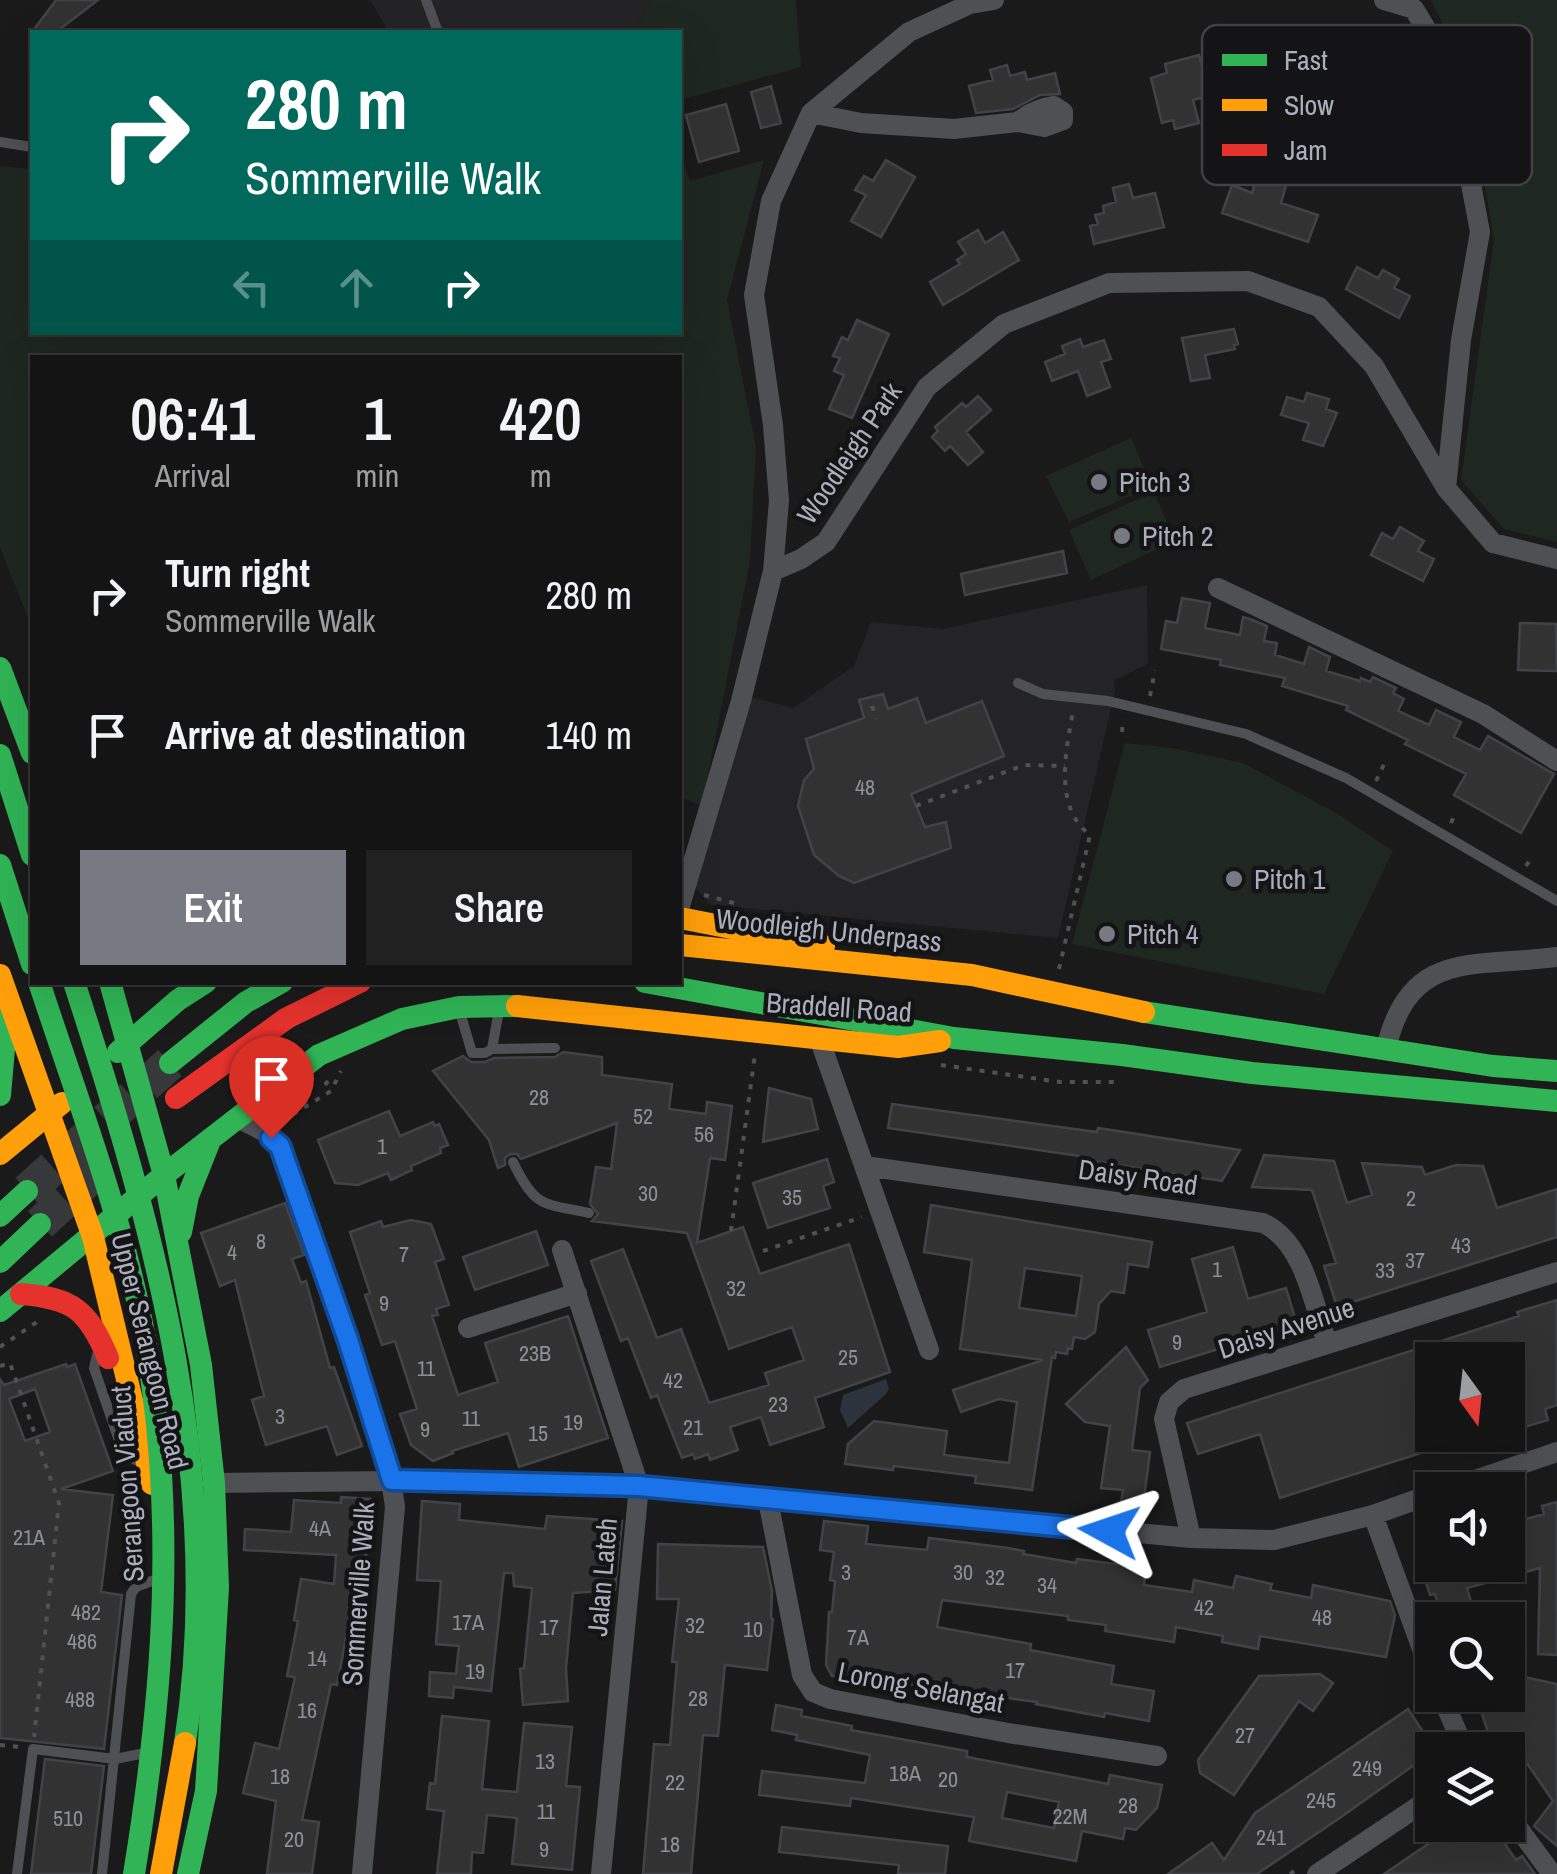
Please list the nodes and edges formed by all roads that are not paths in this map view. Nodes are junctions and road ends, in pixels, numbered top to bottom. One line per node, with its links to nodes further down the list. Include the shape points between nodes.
1 (426, 0): 6 (lane)
2 (994, 0): 4 (street, Woodleigh Park)
3 (1384, 0): 5 (street, via 1414,9)
4 (969, 2): 7 (street, Woodleigh Park, via 909,32)
5 (1424, 25)
6 (437, 30)
7 (812, 113): 8 (street, via 954,129); 14 (street, Woodleigh Park, via 770,201 754,295 779,501)
8 (1018, 122)
9 (0, 142): 10 (lane)
10 (30, 147)
11 (1471, 185): 12 (street, via 1480,232 1460,340)
12 (1446, 488): 13 (street, Woodleigh Park, via 1492,543); 14 (street, Woodleigh Park, via 1374,366 1319,307 1248,282 1109,283 1004,324 927,386 826,542)
13 (1557, 559)
14 (773, 571): 23 (street, Woodleigh Park)
15 (1218, 588): 20 (street, via 1483,714)
16 (0, 668): 18 (main road)
17 (1018, 683): 24 (lane, via 1043,694 1108,701 1246,734 1346,778)
18 (30, 749)
19 (0, 756): 21 (main road)
20 (1557, 762)
21 (30, 849)
22 (0, 865): 28 (main road)
23 (682, 900)
24 (1557, 900)
25 (682, 918): 29 (main road, Braddell Road)
26 (682, 945): 29 (main road, Woodleigh Underpass)
27 (1557, 957): 46 (street, via 1435,972 1412,990)
28 (30, 958)
29 (972, 975): 46 (main road, Braddell Road)
30 (40, 985): 96 (main road, Serangoon Viaduct, bridge, via 119,1228 142,1325 158,1444 167,1558 163,1676)
31 (75, 985): 97 (main road, bridge, via 161,1281 188,1434 198,1560 194,1676)
32 (109, 985): 38 (main road, via 102,1002 64,1024 30,1025)
33 (111, 985): 43 (main road, Upper Serangoon Road)
34 (201, 985): 43 (main road)
35 (277, 985): 47 (main road)
36 (352, 985): 50 (main road, via 240,1048)
37 (662, 985): 42 (main road)
38 (6, 994): 49 (main road); 52 (main road, Upper Serangoon Road)
39 (459, 1007): 40 (main road, Braddell Road); 45 (lane, via 468,1050); 53 (main road, Braddell Road, via 402,1018 327,1050)
40 (499, 1007): 41 (main road, Braddell Road); 45 (lane)
41 (819, 1038): 42 (main road, Braddell Road, via 898,1048); 57 (street)
42 (954, 1038): 51 (main road, Braddell Road)
43 (128, 1042): 52 (main road); 58 (main road, Upper Serangoon Road)
44 (555, 1048): 45 (lane)
45 (492, 1049)
46 (1386, 1050): 48 (main road, Braddell Road)
47 (170, 1063)
48 (1557, 1072)
49 (0, 1095)
50 (176, 1098)
51 (1557, 1101)
52 (48, 1116): 55 (main road); 63 (main road, Upper Serangoon Road)
53 (238, 1118): 54 (main road, Braddell Road); 79 (street, Sommerville Walk, via 280,1146)
54 (210, 1140): 58 (main road, Braddell Road); 64 (main road)
55 (0, 1154)
56 (512, 1162): 60 (lane, via 527,1191 545,1203)
57 (865, 1166): 73 (street, Daisy Road, via 1263,1223 1294,1249); 74 (street)
58 (164, 1175): 63 (main road, Braddell Road); 64 (main road, Upper Serangoon Road)
59 (27, 1191): 61 (main road)
60 (589, 1213)
61 (0, 1216)
62 (40, 1224): 66 (main road)
63 (93, 1237): 69 (main road, Braddell Road); 75 (main road, Upper Serangoon Road)
64 (178, 1246): 80 (main road, Upper Serangoon Road)
65 (562, 1250): 68 (street, Jalan Lateh)
66 (0, 1262)
67 (1557, 1272): 73 (street, Daisy Avenue)
68 (576, 1293): 71 (street); 81 (street, Jalan Lateh)
69 (21, 1294): 70 (main road, Braddell Road); 72 (main road, via 67,1300)
70 (0, 1311)
71 (468, 1328)
72 (98, 1334): 75 (main road); 77 (lane, via 94,1368 122,1450)
73 (1327, 1343): 85 (street, Daisy Avenue, via 1184,1389 1168,1402 1164,1419)
74 (929, 1350)
75 (138, 1424): 77 (main road, Upper Serangoon Road)
76 (1557, 1452): 78 (street)
77 (141, 1463): 86 (main road, Upper Serangoon Road)
78 (1499, 1472)
79 (392, 1480): 80 (street); 81 (street); 99 (street, Sommerville Walk, via 395,1507)
80 (214, 1483): 98 (main road, Upper Serangoon Road, via 218,1586 207,1772)
81 (639, 1486): 82 (street); 100 (street, Jalan Lateh)
82 (768, 1500): 85 (street); 89 (street, Lorong Selangat, via 802,1675 813,1692)
83 (1415, 1500): 84 (street)
84 (1374, 1514): 85 (street, via 1274,1540); 87 (street)
85 (1191, 1538)
86 (157, 1579): 88 (main road, Upper Serangoon Road); 90 (lane, via 132,1594)
87 (1415, 1616)
88 (140, 1754): 90 (lane); 95 (main road, Upper Serangoon Road)
89 (1157, 1756)
90 (115, 1759): 93 (lane, via 33,1748); 94 (lane)
91 (1415, 1808): 101 (street)
92 (1525, 1837): 102 (street)
93 (17, 1874)
94 (102, 1874)
95 (121, 1874)
96 (134, 1874)
97 (161, 1874)
98 (188, 1874)
99 (362, 1874)
100 (602, 1874)
101 (1316, 1874)
102 (1552, 1874)

